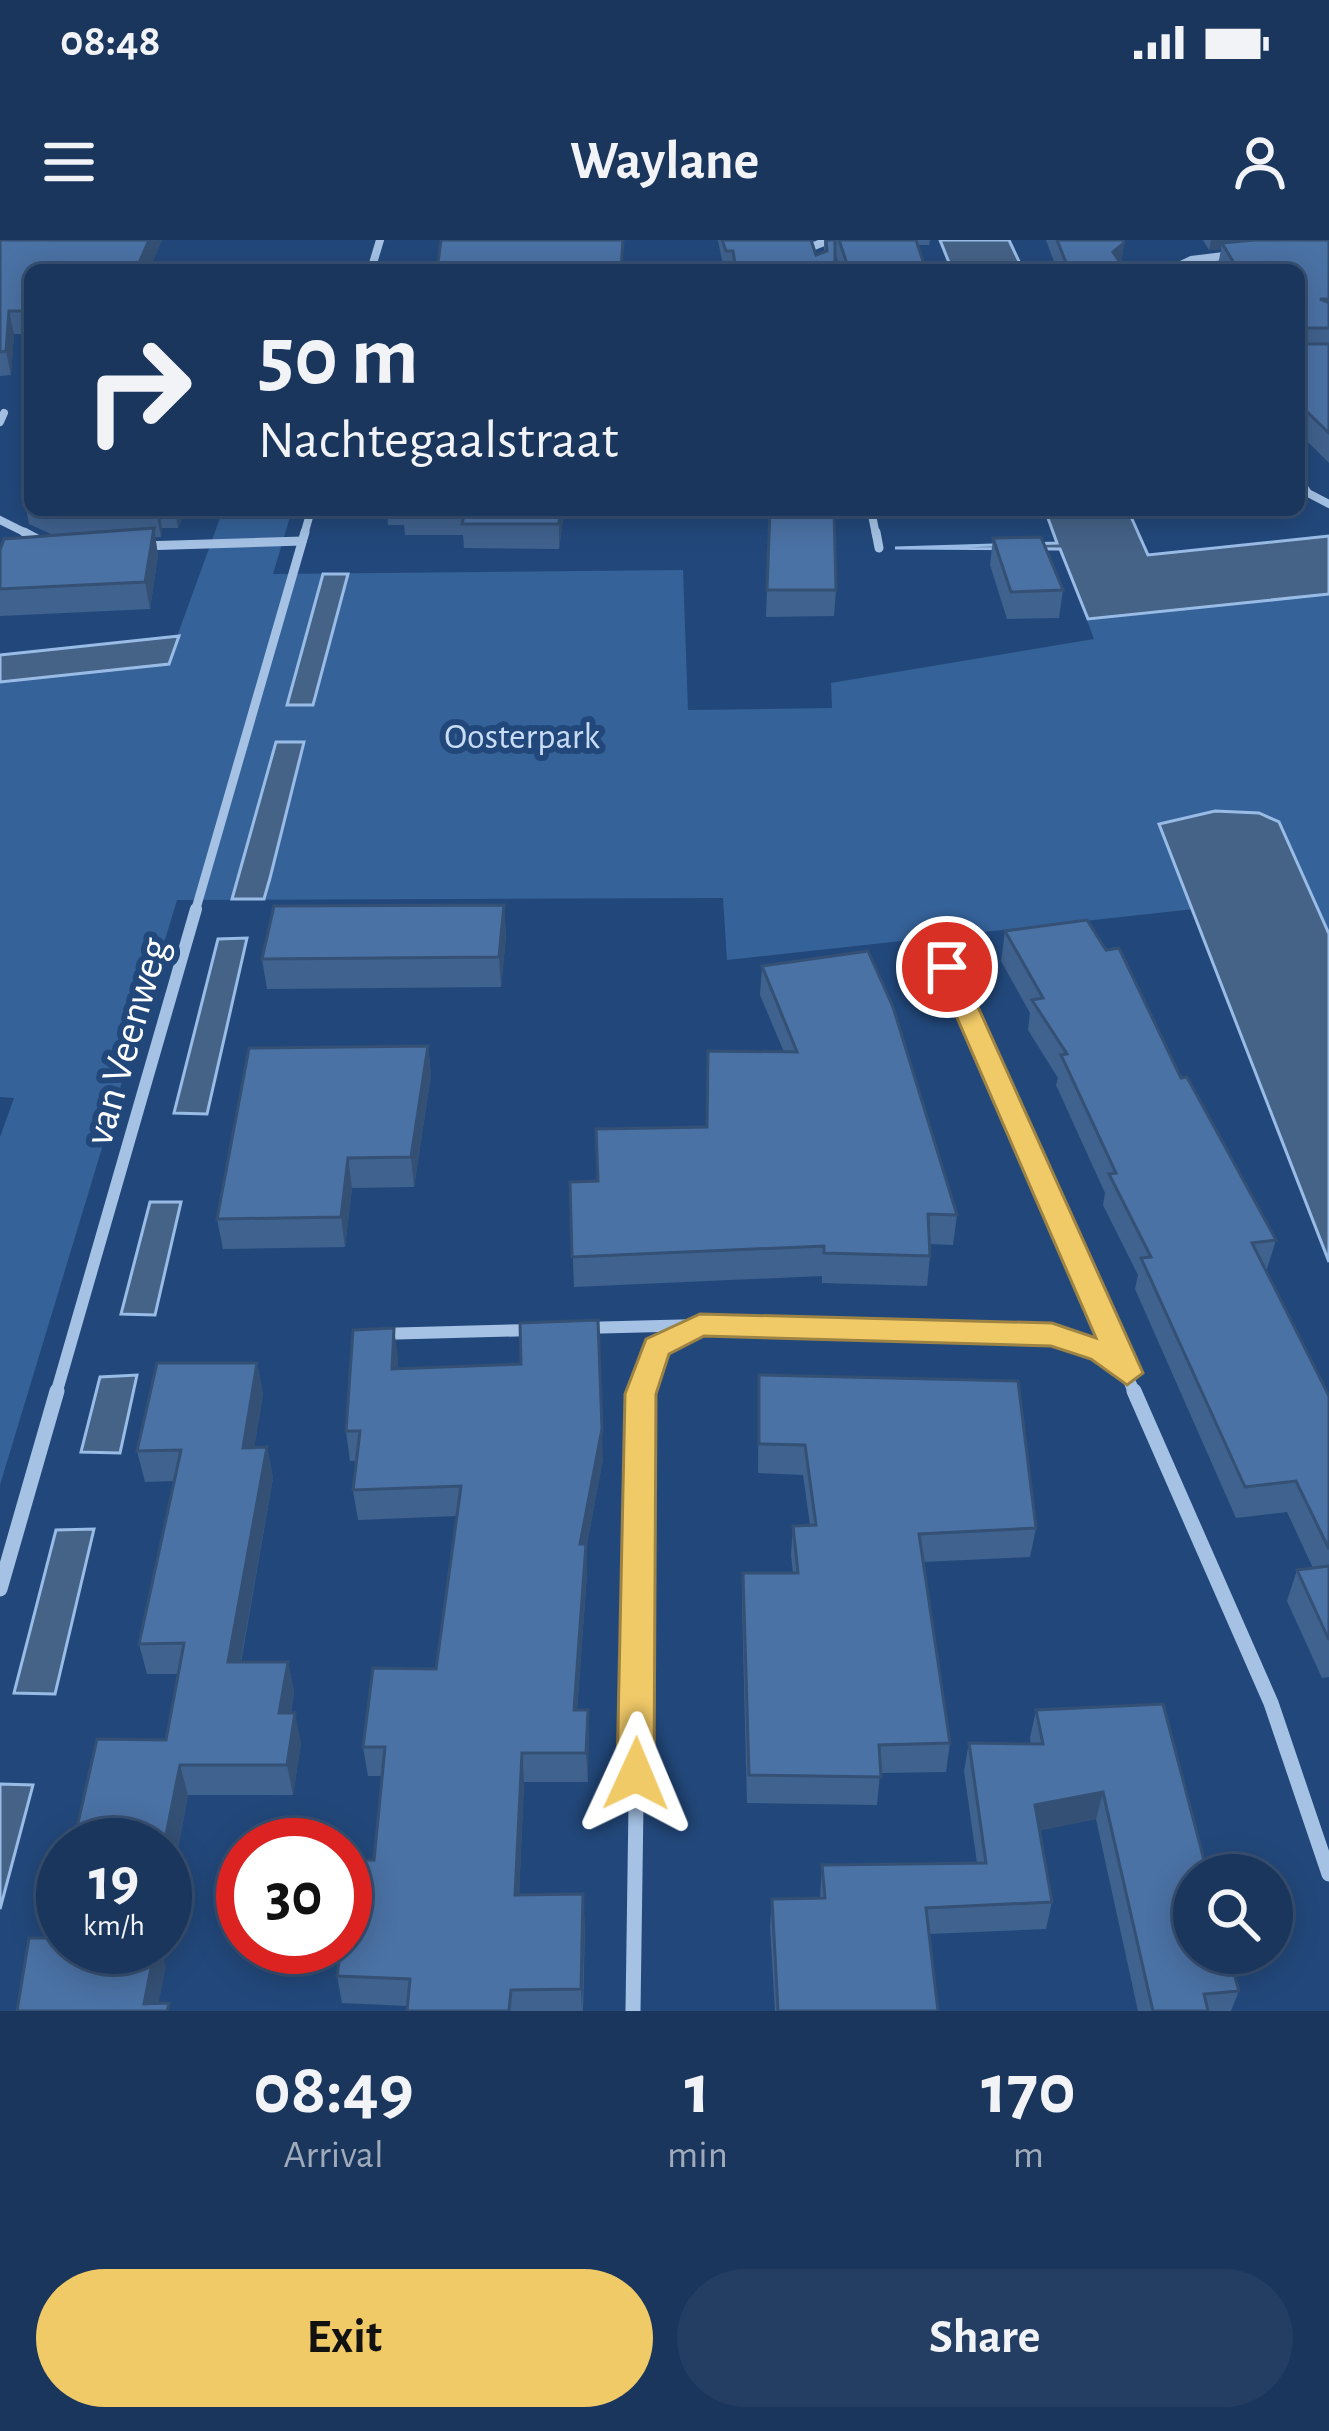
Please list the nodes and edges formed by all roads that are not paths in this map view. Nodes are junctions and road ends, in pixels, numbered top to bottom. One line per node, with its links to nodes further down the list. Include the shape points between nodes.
1 (797, 240): 3 (street)
2 (829, 240): 3 (street)
3 (814, 246): 5 (street)
4 (1251, 253): 6 (street)
5 (817, 258)
6 (1183, 264)
7 (308, 516): 10 (street, van Veenweg)
8 (872, 516): 13 (street)
9 (0, 520): 11 (street)
10 (302, 541): 12 (street); 20 (street, van Veenweg)
11 (50, 544)
12 (135, 547)
13 (879, 548)
14 (947, 967): 19 (street)
15 (700, 1325): 17 (street); 19 (street, via 1052,1334 1102,1351); 22 (street, via 656,1347 640,1394)
16 (549, 1329): 18 (street)
17 (571, 1329)
18 (356, 1335)
19 (1127, 1373): 21 (street, via 1277,1720)
20 (0, 1589)
21 (1329, 1874)
22 (633, 2011)

